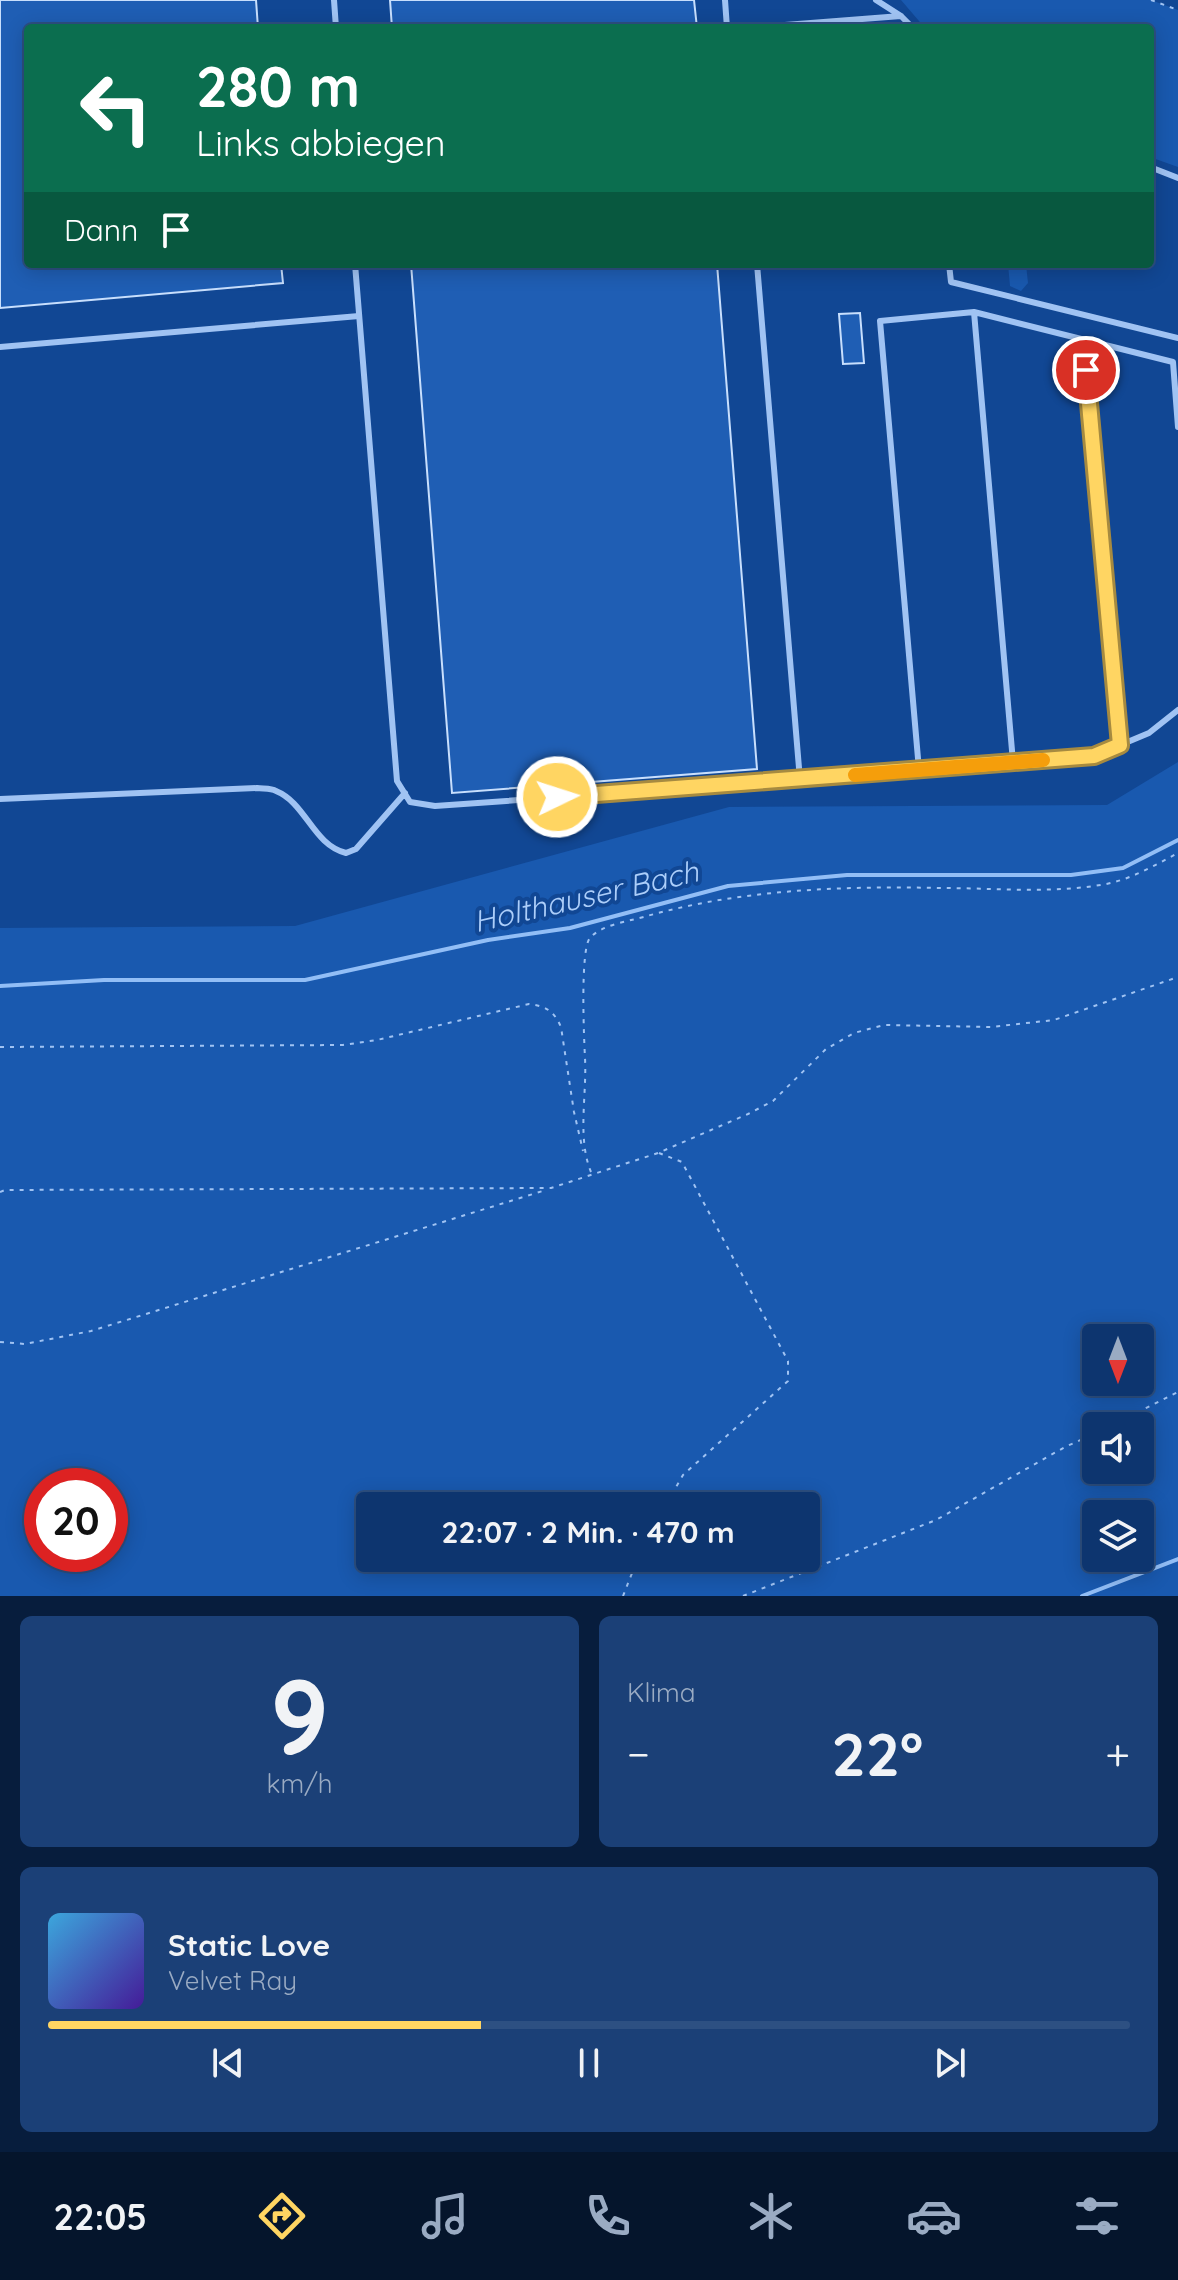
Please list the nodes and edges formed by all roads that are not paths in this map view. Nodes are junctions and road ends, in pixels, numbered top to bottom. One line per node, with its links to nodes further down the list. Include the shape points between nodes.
1 (334, 0): 5 (lane)
2 (725, 0): 6 (lane)
3 (876, 0): 4 (lane)
4 (901, 16): 7 (lane); 8 (lane)
5 (336, 24)
6 (727, 24)
7 (797, 24)
8 (909, 24)
9 (1154, 169): 10 (lane)
10 (1178, 178)
11 (355, 268): 15 (lane)
12 (757, 268): 24 (lane)
13 (949, 268): 16 (lane, via 951,282)
14 (974, 312): 17 (lane); 22 (lane); 23 (lane, via 880,321)
15 (359, 316): 18 (lane); 25 (lane, via 397,781)
16 (1178, 338)
17 (1083, 339): 19 (lane, via 1173,362); 21 (lane)
18 (0, 347)
19 (1178, 427)
20 (1178, 710): 21 (lane, via 1149,733)
21 (1120, 745): 22 (lane, via 1094,756)
22 (1013, 762): 23 (lane)
23 (919, 770): 24 (lane)
24 (800, 780): 25 (lane, via 435,806 410,802)
25 (405, 793): 26 (lane, via 356,849 346,853 327,845 290,800 275,790)
26 (0, 799)

